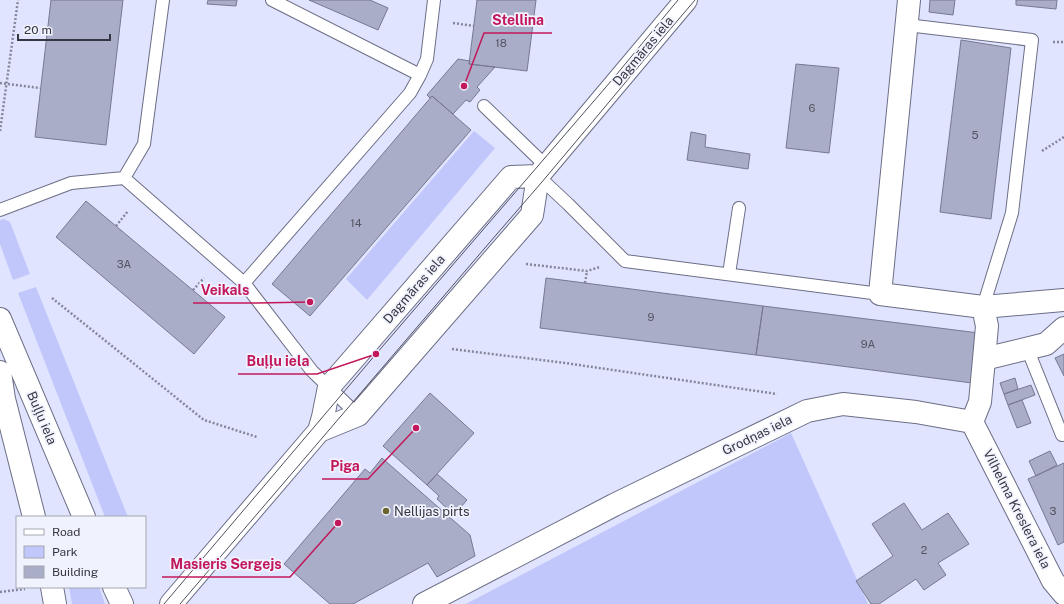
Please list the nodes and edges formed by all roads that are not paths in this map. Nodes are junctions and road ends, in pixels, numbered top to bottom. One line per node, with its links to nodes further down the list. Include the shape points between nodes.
1 (163, 0): 10 (lane, via 144,144)
2 (272, 0): 7 (lane)
3 (434, 0): 7 (lane, via 427,58)
4 (686, 0): 9 (street, Dagmāras iela)
5 (909, 0): 6 (street)
6 (906, 25): 15 (street); 17 (lane, via 1032,40 1012,213)
7 (420, 75): 14 (lane, via 410,93)
8 (484, 106): 9 (lane)
9 (542, 171): 13 (lane, via 568,204 625,261); 23 (street, Dagmāras iela, via 511,177); 24 (street, Dagmāras iela, via 532,215)
10 (124, 178): 12 (lane, via 71,183); 14 (lane)
11 (739, 208): 13 (lane)
12 (0, 210)
13 (729, 274): 15 (lane)
14 (244, 283): 23 (lane, via 312,371)
15 (880, 294): 17 (street)
16 (1064, 300): 17 (street)
17 (983, 307): 21 (street, via 987,326)
18 (0, 319): 29 (street, Buļļu iela)
19 (1064, 328): 20 (street, via 1046,344)
20 (1027, 348): 21 (street); 27 (lane)
21 (984, 359): 25 (street, via 980,402)
22 (0, 372): 28 (street, via 4,399)
23 (329, 387): 24 (lane); 26 (street, Dagmāras iela)
24 (358, 415): 26 (street, Dagmāras iela)
25 (972, 422): 32 (street, Vilhelma Kreslera iela, via 1053,581); 36 (street, Grodņas iela, via 916,412 843,404 807,411 614,504)
26 (319, 431): 35 (street, Dagmāras iela)
27 (1062, 436)
28 (34, 516)
29 (84, 516)
30 (52, 588): 33 (street)
31 (114, 588): 34 (street)
32 (1064, 594)
33 (55, 604)
34 (122, 604)
35 (171, 604)
36 (424, 604)

